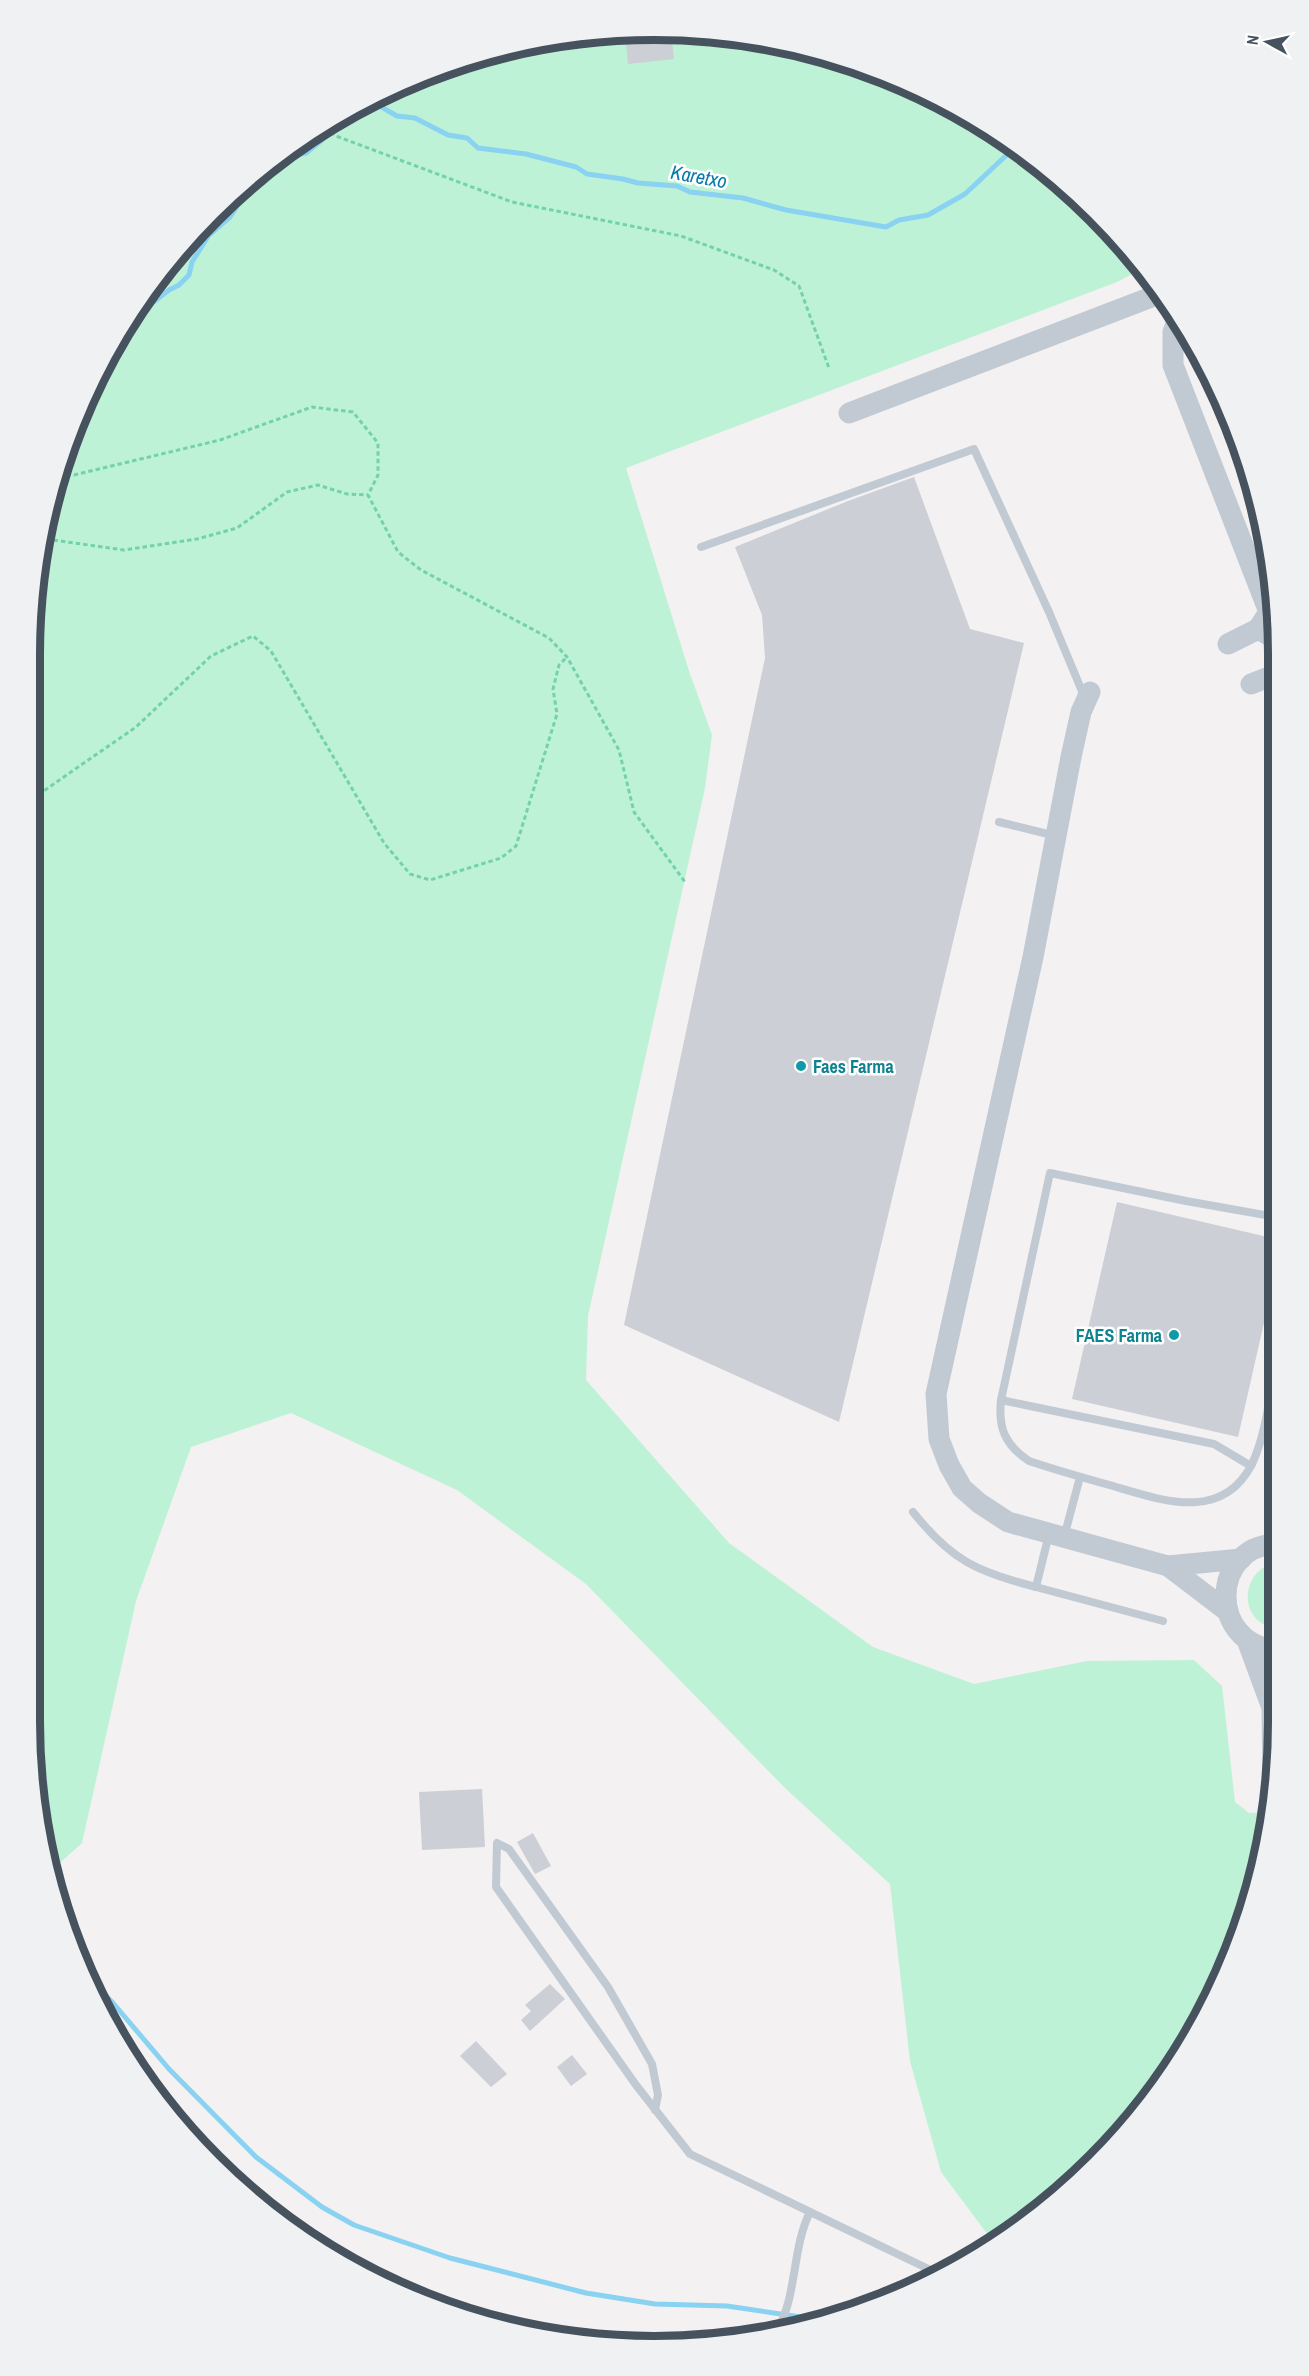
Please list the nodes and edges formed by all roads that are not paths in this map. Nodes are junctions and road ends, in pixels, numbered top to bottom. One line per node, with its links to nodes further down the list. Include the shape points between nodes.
1 (1153, 296): 3 (street)
2 (1174, 329): 5 (street, via 1173,365)
3 (849, 412)
4 (701, 546): 10 (lane, via 974,449)
5 (1266, 604)
6 (1266, 634): 7 (street)
7 (1228, 644)
8 (1268, 677): 9 (street)
9 (1251, 684)
10 (1088, 697): 12 (street, via 1081,712)
11 (999, 822): 12 (lane)
12 (1056, 836): 19 (street, via 936,1394 939,1439 962,1488 1008,1522)
13 (1268, 1216): 14 (lane, via 1050,1173)
14 (1001, 1400): 16 (lane, via 1214,1444); 17 (lane, via 999,1418 1016,1452 1029,1461)
15 (1268, 1404): 16 (lane)
16 (1251, 1466): 17 (lane, via 1227,1492 1209,1501 1190,1503 1172,1503)
17 (1080, 1477): 19 (lane)
18 (913, 1512): 23 (lane, via 945,1548 961,1559 1001,1578)
19 (1057, 1536): 22 (street); 23 (lane)
20 (1268, 1546): 21 (street)
21 (1241, 1559): 22 (street); 24 (street, via 1228,1578)
22 (1168, 1566): 24 (street)
23 (1036, 1587): 25 (lane)
24 (1227, 1611): 26 (street)
25 (1163, 1621)
26 (1247, 1640): 27 (street); 28 (street)
27 (1268, 1648)
28 (1268, 1687)
29 (655, 2110): 29 (lane, via 496,1887 497,1844 508,1849 608,1987 652,2064 658,2096); 30 (lane, via 690,2154)
30 (810, 2212): 31 (lane); 32 (lane, via 803,2226)
31 (930, 2270)
32 (783, 2322)

